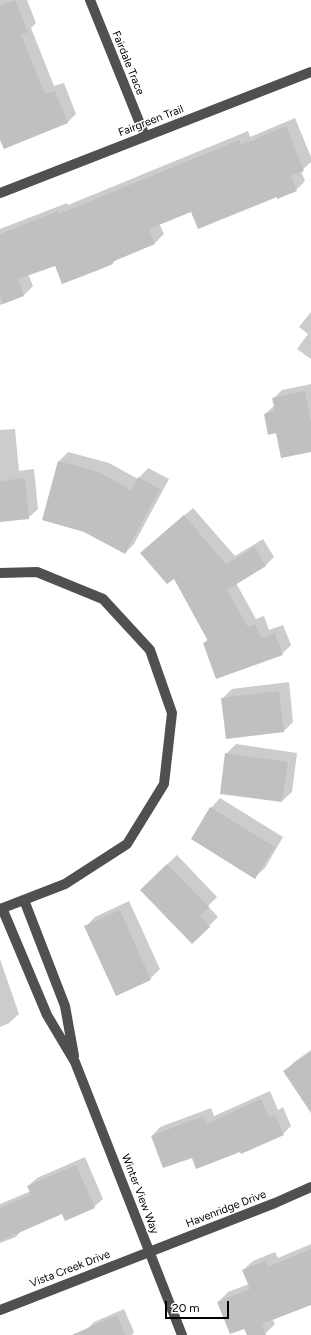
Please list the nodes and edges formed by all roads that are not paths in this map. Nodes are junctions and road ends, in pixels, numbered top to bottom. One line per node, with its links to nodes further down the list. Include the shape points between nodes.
1 (90, 0): 3 (street, Fairdale Trace)
2 (311, 72): 3 (street, Fairgreen Trail)
3 (145, 136): 4 (street, Fairgreen Trail)
4 (0, 193)
5 (0, 573): 6 (street, via 37,572 103,599 150,650 172,713 164,784 127,844 65,884)
6 (24, 900): 7 (street); 8 (street, Winter View Way, via 65,1006)
7 (1, 909): 8 (street, Winter View Way, via 47,1015)
8 (75, 1062): 10 (street, Winter View Way)
9 (311, 1187): 10 (street, Havenridge Drive)
10 (149, 1251): 11 (street, Vista Creek Drive); 12 (street, Winter View Way)
11 (0, 1310)
12 (182, 1335)

